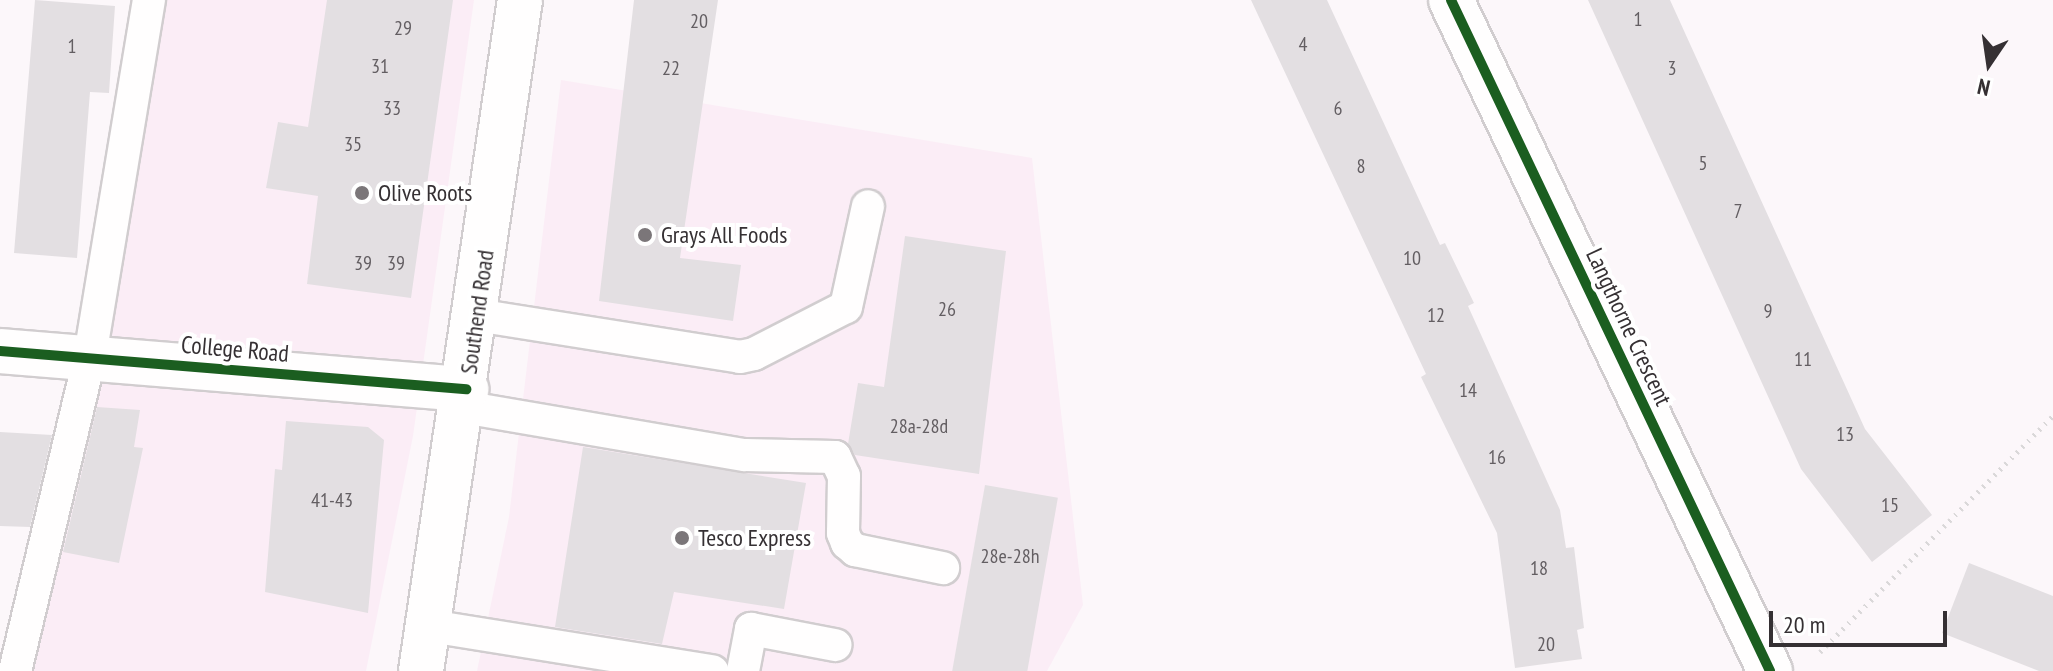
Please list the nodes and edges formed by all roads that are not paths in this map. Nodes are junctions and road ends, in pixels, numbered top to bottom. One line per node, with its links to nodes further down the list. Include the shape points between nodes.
1 (149, 0): 7 (lane)
2 (520, 0): 5 (street, Southend Road)
3 (1451, 0): 16 (street, Langthorne Crescent)
4 (868, 206): 5 (lane, via 846,307 754,354 740,357)
5 (476, 315): 8 (street, Southend Road)
6 (0, 351): 7 (street, College Road)
7 (90, 356): 8 (street, College Road); 12 (lane)
8 (465, 398): 9 (lane, via 745,455 835,457 844,476 847,543 855,550); 10 (street, Southend Road)
9 (943, 568)
10 (430, 626): 13 (street, Southend Road); 14 (lane)
11 (835, 645): 15 (lane, via 751,629)
12 (15, 671)
13 (421, 671)
14 (712, 671)
15 (743, 671)
16 (1770, 671)

